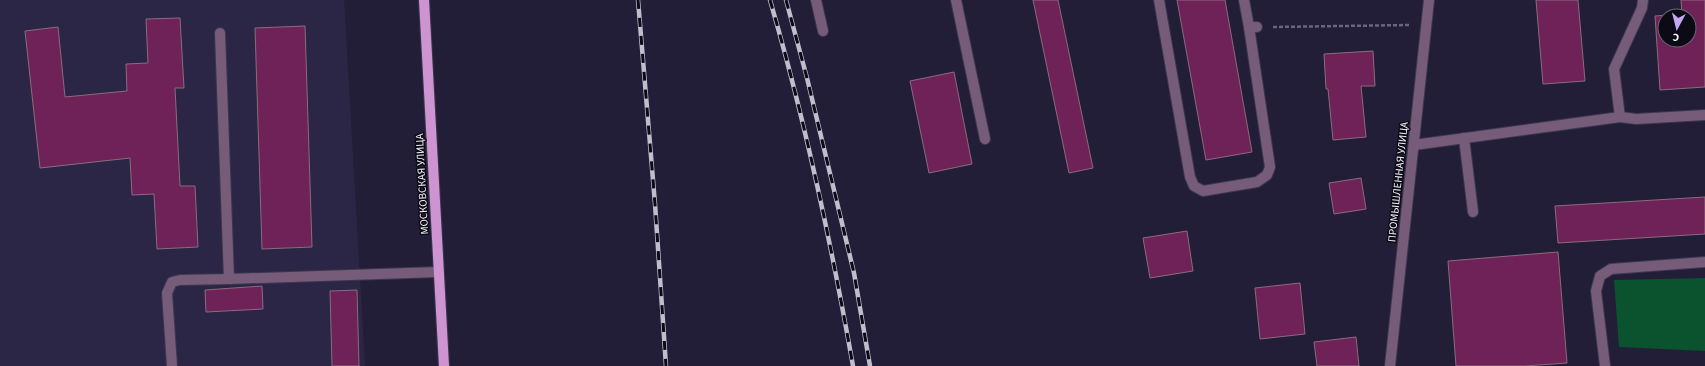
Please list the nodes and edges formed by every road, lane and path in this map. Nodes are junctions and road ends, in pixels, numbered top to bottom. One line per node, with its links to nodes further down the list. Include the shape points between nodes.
1 (424, 0): 19 (main road, МОСКОВСКАЯ УЛИЦА)
2 (816, 0): 10 (street)
3 (956, 0): 15 (street)
4 (1159, 0): 9 (street, via 1190,177 1194,186 1203,191 1257,182 1267,175 1270,166)
5 (1244, 0): 9 (street)
6 (1429, 0): 8 (street, ПРОМЫШЛЕННАЯ УЛИЦА)
7 (1643, 0): 13 (street, via 1642,8 1614,70)
8 (1426, 25): 9 (path); 16 (street, ПРОМЫШЛЕННАЯ УЛИЦА)
9 (1253, 27)
10 (823, 30)
11 (220, 33): 20 (street)
12 (1705, 115): 13 (street, via 1636,119)
13 (1620, 116): 14 (street)
14 (1464, 138): 16 (street); 17 (street)
15 (985, 139)
16 (1414, 145): 23 (street, ПРОМЫШЛЕННАЯ УЛИЦА)
17 (1473, 212)
18 (1705, 262): 24 (street, via 1611,268 1600,276 1596,291)
19 (438, 272): 20 (street); 22 (main road, МОСКОВСКАЯ УЛИЦА)
20 (229, 279): 21 (street, via 172,282 167,292)
21 (172, 366)
22 (444, 366)
23 (1390, 366)
24 (1605, 366)

